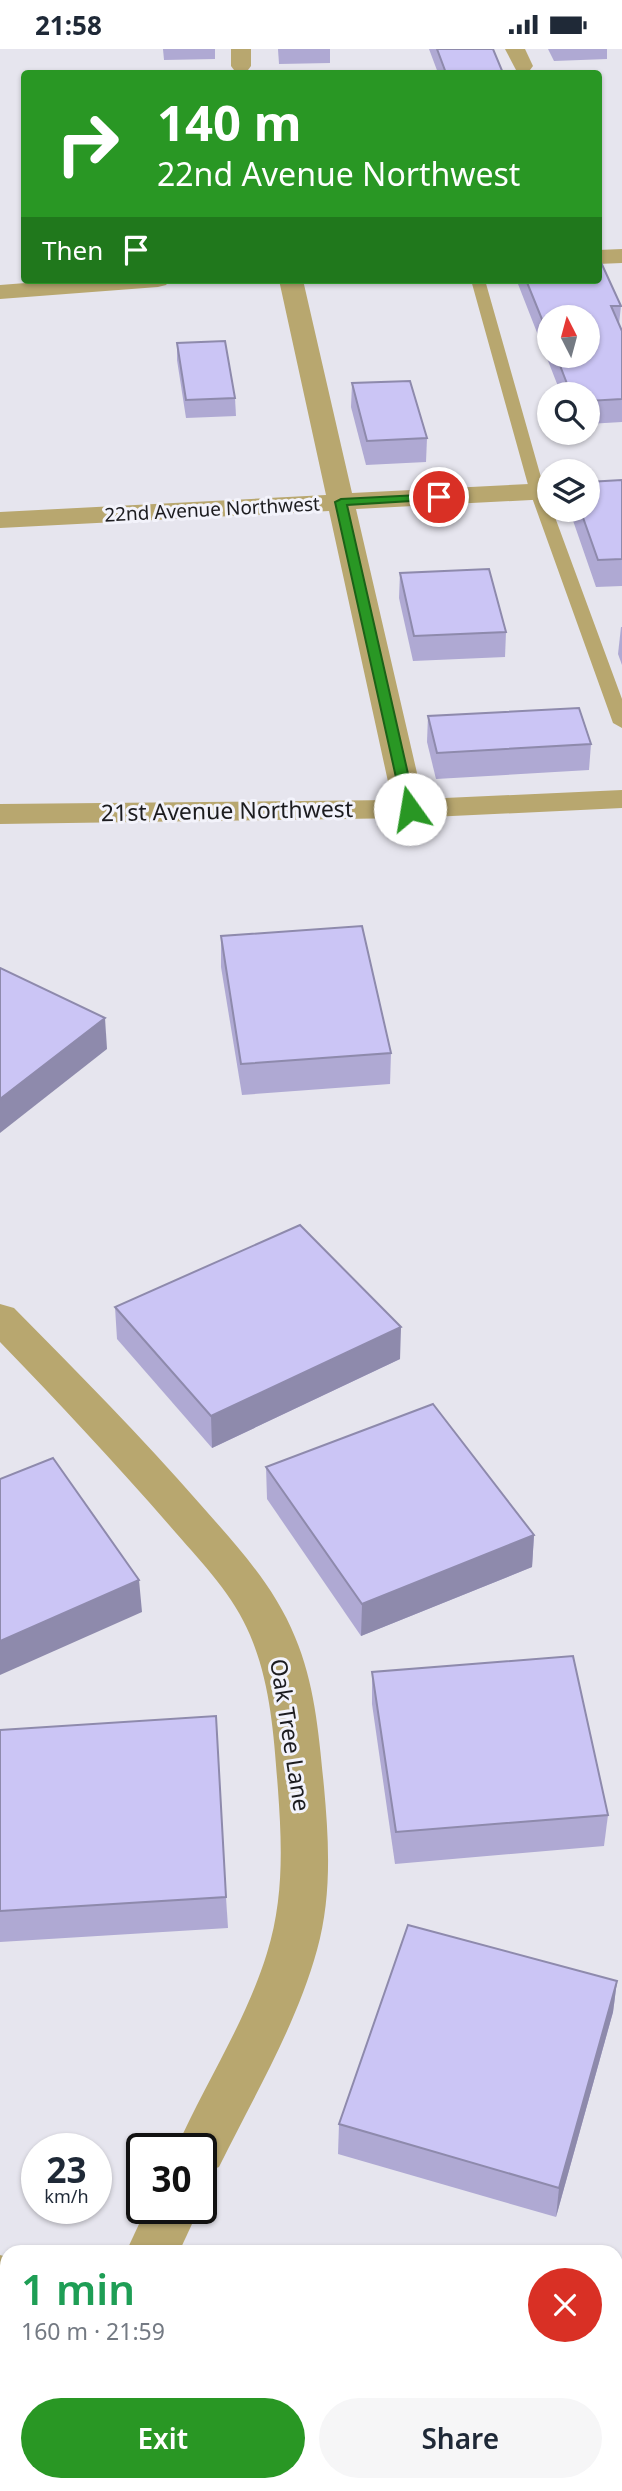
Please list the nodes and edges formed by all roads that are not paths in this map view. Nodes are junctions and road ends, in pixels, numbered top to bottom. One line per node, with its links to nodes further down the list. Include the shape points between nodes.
1 (622, 256): 2 (street)
2 (602, 257)
3 (105, 284): 6 (street)
4 (292, 284): 9 (street)
5 (479, 284): 7 (lane)
6 (0, 292)
7 (537, 470)
8 (537, 492): 9 (street, 22nd Avenue Northwest)
9 (341, 502): 10 (street, 22nd Avenue Northwest); 14 (street)
10 (0, 520)
11 (554, 522): 12 (lane)
12 (622, 723)
13 (622, 799): 14 (street, 21st Avenue Northwest)
14 (410, 809): 15 (street, 21st Avenue Northwest)
15 (0, 814)
16 (0, 1318): 17 (street, Oak Tree Lane, via 127,1446 223,1558 268,1624 283,1666 298,1751 307,1863 303,1908 291,1955 267,2015)
17 (209, 2133)
18 (166, 2224): 19 (street)
19 (155, 2245)

